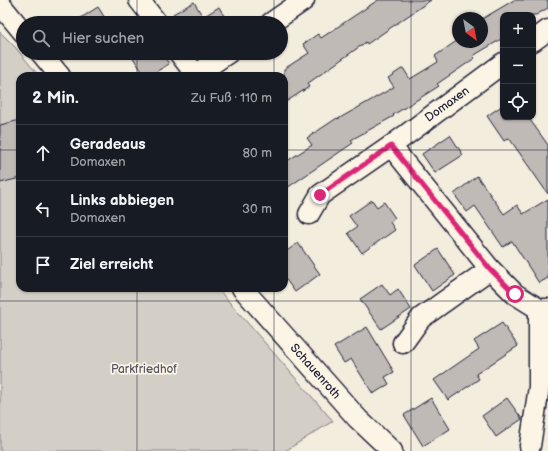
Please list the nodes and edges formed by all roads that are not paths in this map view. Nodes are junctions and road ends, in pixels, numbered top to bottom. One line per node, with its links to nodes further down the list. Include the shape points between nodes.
1 (139, 0): 4 (street)
2 (304, 0): 5 (street)
3 (0, 4): 6 (street)
4 (152, 16)
5 (281, 16)
6 (16, 23)
7 (548, 30): 8 (street)
8 (536, 39)
9 (47, 60): 13 (street)
10 (185, 60): 14 (street)
11 (218, 60): 15 (street)
12 (500, 65): 16 (street, Domaxen)
13 (57, 72)
14 (193, 72)
15 (200, 72)
16 (391, 146): 17 (street, Domaxen, via 320,195); 18 (street)
17 (309, 214)
18 (490, 269): 20 (street, via 515,294); 21 (street, via 420,318)
19 (246, 292): 23 (street, Schauenroth, via 358,419)
20 (544, 309): 22 (street, via 539,387)
21 (402, 343)
22 (530, 446)
23 (392, 451)

